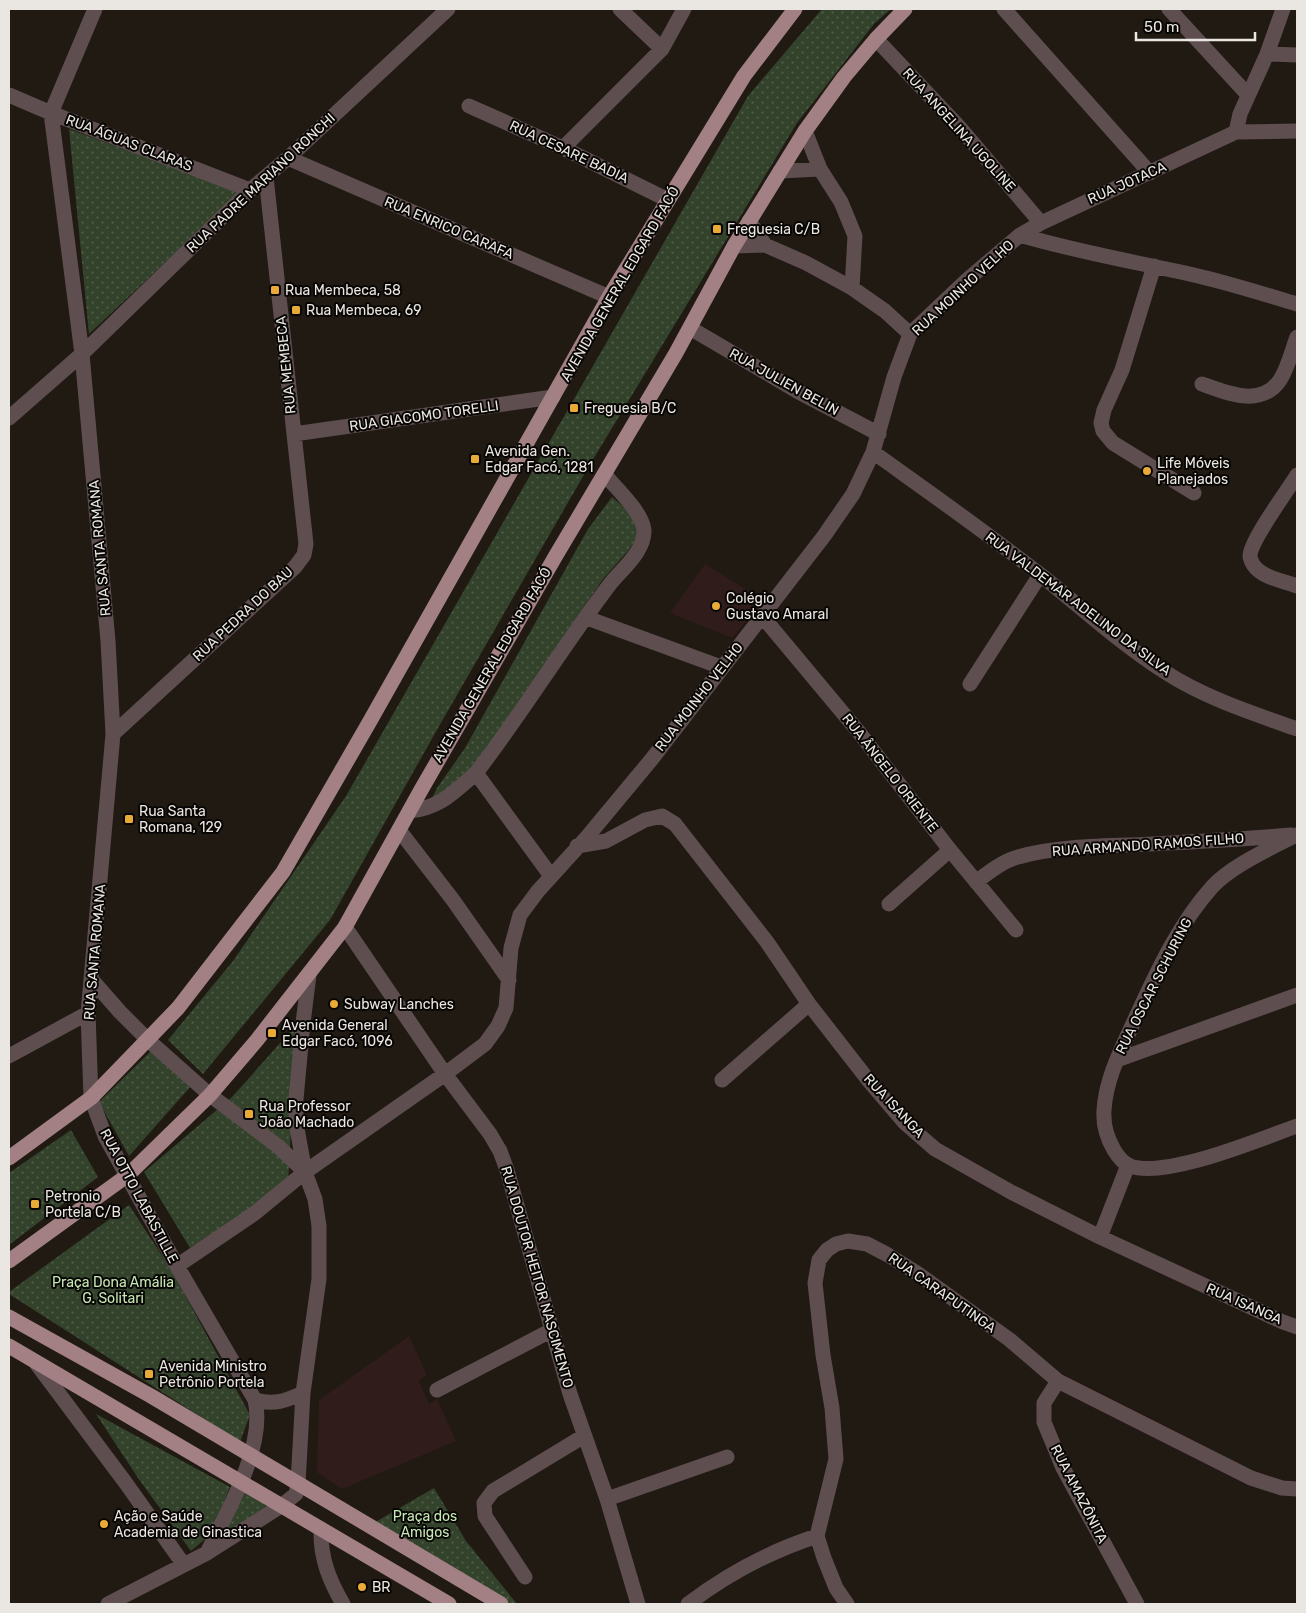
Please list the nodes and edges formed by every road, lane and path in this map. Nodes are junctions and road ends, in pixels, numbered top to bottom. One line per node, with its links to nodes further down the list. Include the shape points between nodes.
1 (95, 9): 17 (street)
2 (448, 9): 22 (street, RUA PADRE MARIANO RONCHI)
3 (620, 9): 11 (street)
4 (684, 9): 11 (street)
5 (795, 9): 28 (main road, AVENIDA GENERAL EDGARD FACÓ, via 744,76)
6 (905, 9): 10 (main road, AVENIDA GENERAL EDGARD FACÓ)
7 (1004, 9): 25 (street)
8 (1169, 9): 15 (street)
9 (1283, 9): 12 (street)
10 (876, 38): 18 (main road, AVENIDA GENERAL EDGARD FACÓ); 30 (street, RUA ANGELINA UGOLINE, via 961,129)
11 (662, 49): 21 (street)
12 (1267, 54): 13 (street); 15 (street)
13 (1297, 55)
14 (9, 95): 17 (street, RUA ÁGUAS CLARAS)
15 (1248, 95): 20 (street)
16 (469, 106): 21 (street, RUA CESARE BADIA)
17 (51, 113): 27 (street, RUA ÁGUAS CLARAS); 41 (street, RUA SANTA ROMANA)
18 (805, 131): 23 (street); 24 (main road, AVENIDA GENERAL EDGARD FACÓ)
19 (1297, 131): 20 (street)
20 (1236, 132): 25 (street, RUA JOTACA)
21 (563, 148): 28 (street, RUA CESARE BADIA)
22 (288, 158): 26 (street, RUA PADRE MARIANO RONCHI); 36 (street, RUA ENRICO CARAFA)
23 (820, 170): 24 (street); 35 (street, via 842,202 854,236)
24 (780, 171): 29 (main road, AVENIDA GENERAL EDGARD FACÓ)
25 (1150, 173): 30 (street, RUA JOTACA)
26 (266, 177): 27 (street, RUA PADRE MARIANO RONCHI); 45 (street, RUA MEMBECA)
27 (250, 190): 41 (street, RUA PADRE MARIANO RONCHI)
28 (668, 200): 36 (main road, AVENIDA GENERAL EDGARD FACÓ)
29 (749, 221): 32 (main road, AVENIDA GENERAL EDGARD FACÓ); 33 (street)
30 (1041, 223): 31 (street, RUA JOTACA)
31 (1020, 235): 34 (street, RUA MOINHO VELHO); 39 (street, RUA MOINHO VELHO)
32 (734, 246): 33 (street); 38 (main road, AVENIDA GENERAL EDGARD FACÓ)
33 (764, 246): 35 (street, via 806,263)
34 (1154, 266): 37 (street, RUA MOINHO VELHO); 50 (street, via 1122,370 1104,410 1103,431 1113,443)
35 (852, 288): 39 (street)
36 (609, 297): 43 (main road, AVENIDA GENERAL EDGARD FACÓ)
37 (1297, 304)
38 (690, 328): 46 (street, RUA JULIEN BELIN); 48 (main road, AVENIDA GENERAL EDGARD FACÓ)
39 (910, 334): 46 (street, RUA MOINHO VELHO, via 894,377)
40 (1297, 337): 42 (street, via 1281,379 1271,390 1258,396 1235,396)
41 (82, 354): 44 (street, RUA PADRE MARIANO RONCHI); 58 (street, RUA SANTA ROMANA, via 108,641)
42 (1202, 384)
43 (554, 397): 45 (street, RUA GIACOMO TORELLI); 76 (main road, AVENIDA GENERAL EDGARD FACÓ, via 283,872 178,1008)
44 (9, 418)
45 (294, 434): 58 (street, RUA PEDRA DO BAU, via 306,544 304,555 295,567)
46 (879, 434): 47 (street, RUA MOINHO VELHO)
47 (873, 452): 51 (street, RUA VALDEMAR ADELINO DA SILVA); 53 (street, RUA MOINHO VELHO, via 853,494)
48 (605, 475): 54 (street, via 639,517 644,530 643,541); 60 (main road, AVENIDA GENERAL EDGARD FACÓ)
49 (1297, 475): 52 (street, via 1254,544 1250,556 1254,566 1265,574)
50 (1194, 493)
51 (1040, 575): 56 (street); 57 (street, RUA VALDEMAR ADELINO DA SILVA, via 1165,672 1207,695)
52 (1297, 586)
53 (762, 616): 55 (street, RUA MOINHO VELHO); 64 (street, RUA ÂNGELO ORIENTE, via 858,730)
54 (587, 618): 55 (street); 59 (street)
55 (721, 667): 63 (street, RUA MOINHO VELHO, via 651,760)
56 (970, 684)
57 (1297, 729)
58 (113, 734): 71 (street, RUA SANTA ROMANA)
59 (476, 773): 60 (street, via 445,800); 65 (street)
60 (410, 811): 61 (main road, AVENIDA GENERAL EDGARD FACÓ)
61 (399, 830): 68 (main road, AVENIDA GENERAL EDGARD FACÓ); 72 (street)
62 (1296, 834): 66 (street, RUA ARMANDO RAMOS FILHO, via 1044,852 1017,857); 78 (street, RUA OSCAR SCHURING, via 1238,867 1214,885 1192,911 1171,945)
63 (578, 846): 65 (street, RUA MOINHO VELHO); 74 (street, RUA ISANGA, via 606,841 645,820 662,816 674,824 767,942)
64 (950, 850): 66 (street, RUA ÂNGELO ORIENTE); 67 (street)
65 (551, 876): 72 (street, RUA MOINHO VELHO, via 520,915 511,948)
66 (976, 882): 69 (street, RUA ÂNGELO ORIENTE)
67 (889, 904)
68 (345, 927): 70 (main road, AVENIDA GENERAL EDGARD FACÓ); 79 (street, RUA DOUTOR HEITOR NASCIMENTO)
69 (1016, 930)
70 (309, 975): 81 (main road, AVENIDA GENERAL EDGARD FACÓ); 86 (street, via 296,1099 296,1123)
71 (92, 980): 75 (street, RUA SANTA ROMANA); 76 (street)
72 (510, 980): 79 (street, RUA MOINHO VELHO, via 506,1008 498,1026 484,1044)
73 (1297, 995): 78 (street)
74 (809, 1004): 80 (street); 88 (street, RUA ISANGA, via 904,1122 935,1150)
75 (88, 1013): 77 (street); 82 (street, RUA SANTA ROMANA)
76 (148, 1040): 81 (street); 82 (main road, AVENIDA GENERAL EDGARD FACÓ)
77 (9, 1056)
78 (1117, 1060): 85 (street, RUA OSCAR SCHURING, via 1104,1111 1107,1137)
79 (445, 1074): 86 (street, RUA MOINHO VELHO); 93 (street, RUA DOUTOR HEITOR NASCIMENTO, via 500,1151 508,1170)
80 (722, 1080)
81 (210, 1095): 86 (street, via 279,1147); 87 (main road, AVENIDA GENERAL EDGARD FACÓ)
82 (91, 1098): 84 (main road, AVENIDA GENERAL EDGARD FACÓ); 87 (street, RUA OTTO LABASTILLE, via 105,1136)
83 (1297, 1126): 85 (street, via 1211,1157 1173,1166 1145,1169)
84 (9, 1158)
85 (1128, 1166): 88 (street)
86 (305, 1172): 90 (street, RUA MOINHO VELHO, via 256,1214); 98 (street, via 315,1199 319,1226 319,1270)
87 (128, 1175): 89 (main road, AVENIDA GENERAL EDGARD FACÓ); 90 (street, RUA OTTO LABASTILLE)
88 (1100, 1237): 92 (street, RUA ISANGA)
89 (9, 1261)
90 (177, 1266): 99 (street, RUA OTTO LABASTILLE)
91 (9, 1317): 101 (main road, via 151,1396)
92 (1297, 1327)
93 (552, 1330): 97 (street); 100 (street, RUA DOUTOR HEITOR NASCIMENTO)
94 (9, 1346): 95 (main road)
95 (36, 1363): 103 (main road); 111 (street)
96 (1058, 1381): 105 (street, RUA CARAPUTINGA, via 1251,1478 1282,1488); 109 (street, RUA CARAPUTINGA, via 1010,1340 916,1272 867,1244 848,1241 836,1244 819,1260 815,1282 836,1459); 120 (street, RUA AMAZÔNITA, via 1044,1403 1044,1422 1063,1468)
97 (437, 1390)
98 (304, 1393): 99 (street, via 278,1403); 104 (street)
99 (255, 1400): 101 (street, RUA OTTO LABASTILLE, via 258,1426)
100 (584, 1436): 106 (street, RUA DOUTOR HEITOR NASCIMENTO); 112 (street, via 493,1491 484,1503 485,1516)
101 (249, 1456): 103 (street, RUA OTTO LABASTILLE); 104 (main road)
102 (728, 1457): 106 (street)
103 (242, 1483): 107 (main road); 110 (street, RUA OTTO LABASTILLE)
104 (298, 1483): 107 (street, via 296,1494); 116 (main road)
105 (1297, 1489)
106 (607, 1499): 117 (street, RUA DOUTOR HEITOR NASCIMENTO)
107 (282, 1506): 108 (main road); 110 (street)
108 (321, 1529): 114 (street, via 323,1560); 115 (main road)
109 (817, 1536): 118 (street, via 788,1545 747,1566); 119 (street, via 836,1588)
110 (207, 1553): 111 (street)
111 (184, 1565): 113 (street)
112 (525, 1577)
113 (112, 1603)
114 (343, 1604)
115 (449, 1604)
116 (501, 1604)
117 (638, 1604)
118 (688, 1604)
119 (847, 1604)
120 (1137, 1604)

